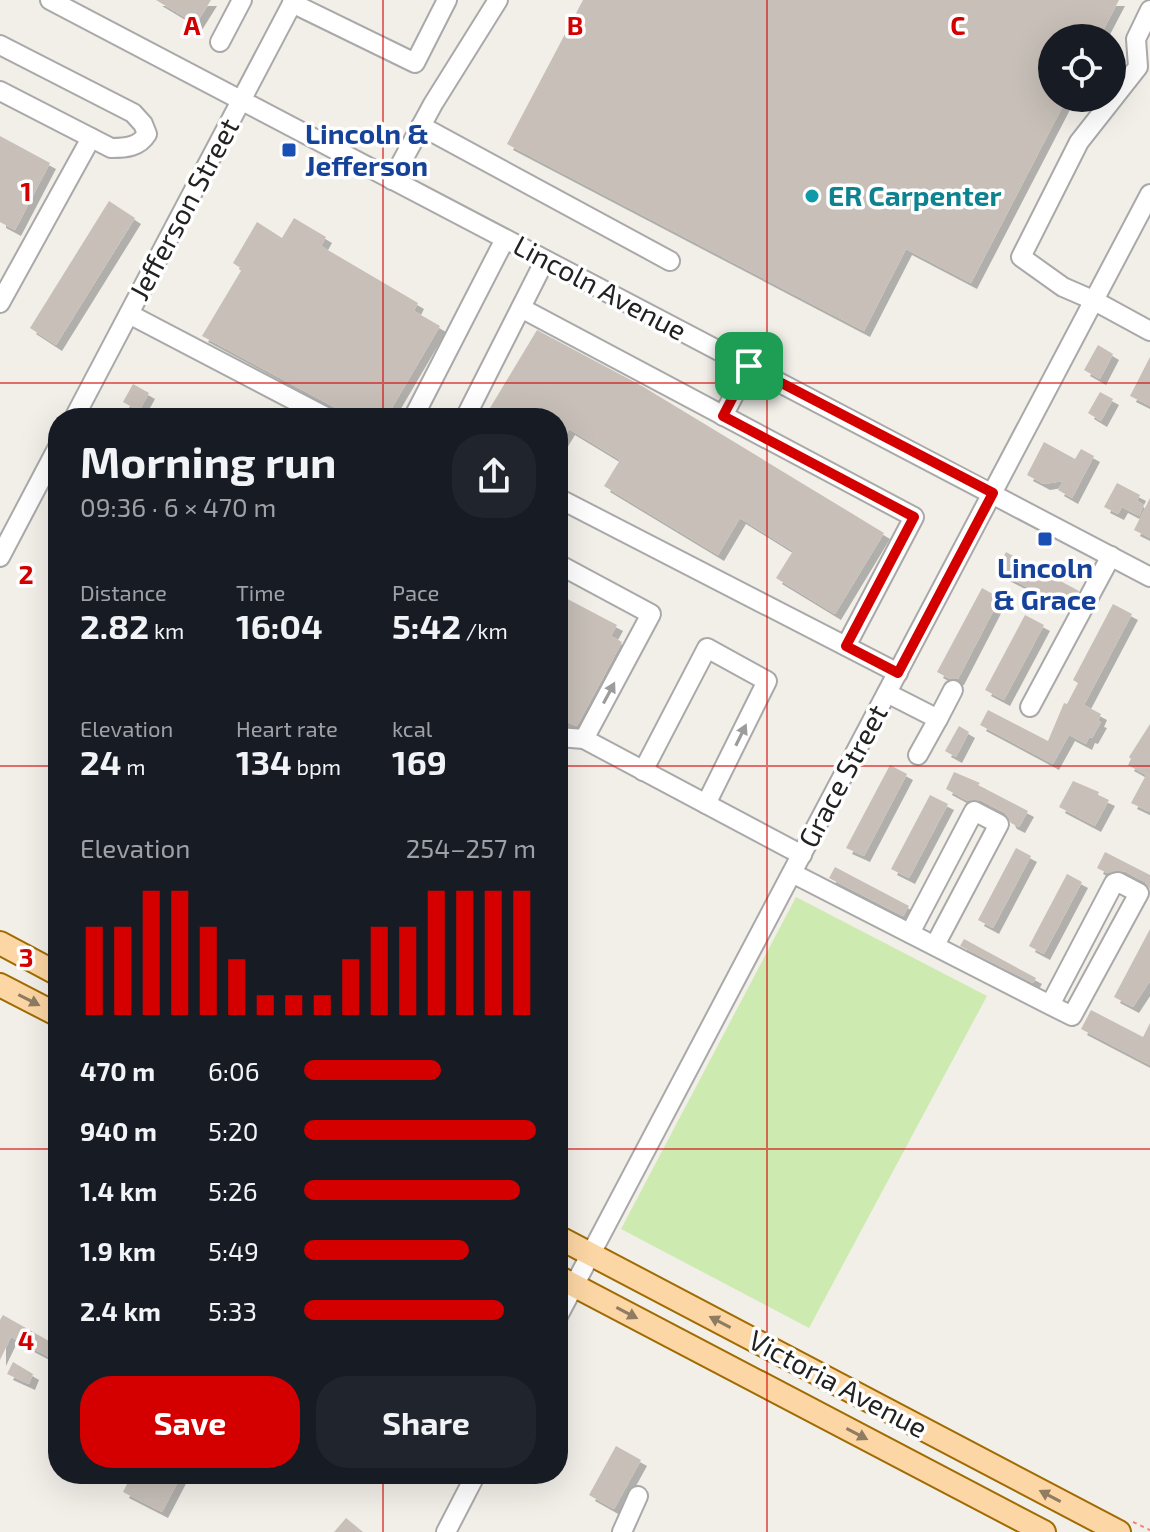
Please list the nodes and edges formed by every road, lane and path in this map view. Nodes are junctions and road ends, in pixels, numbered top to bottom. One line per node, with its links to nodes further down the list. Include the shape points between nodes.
1 (50, 0): 10 (street, Lincoln Avenue)
2 (242, 0): 7 (street)
3 (447, 0): 5 (street, via 415,63)
4 (498, 0): 11 (street)
5 (293, 2): 10 (street, Jefferson Street)
6 (1150, 10): 18 (street, via 1136,39 1138,67 1079,142 1021,257 1063,287)
7 (220, 42)
8 (0, 45): 12 (street, via 133,113 147,134 126,148 111,148)
9 (0, 91): 12 (street)
10 (241, 101): 13 (street, Lincoln Avenue); 21 (street, Jefferson Street)
11 (421, 126): 13 (street); 17 (street)
12 (91, 138): 19 (street)
13 (392, 180): 15 (street, Lincoln Avenue)
14 (1150, 194): 18 (street, Grace Street)
15 (505, 239): 16 (street, Lincoln Avenue); 26 (street)
16 (545, 260): 20 (street); 23 (street, Lincoln Avenue)
17 (670, 261)
18 (1093, 300): 22 (street); 30 (street, Grace Street)
19 (0, 303)
20 (521, 308): 27 (street); 28 (street)
21 (129, 314): 24 (street, Jefferson Street); 25 (street)
22 (1150, 331)
23 (749, 366): 28 (street); 30 (street, Lincoln Avenue)
24 (79, 408)
25 (309, 408)
26 (418, 408)
27 (470, 408)
28 (723, 416): 36 (street, via 914,517)
29 (48, 466): 33 (street)
30 (993, 493): 32 (street, Lincoln Avenue); 37 (street, Grace Street)
31 (568, 503): 36 (street)
32 (1111, 556): 35 (street, Lincoln Avenue); 40 (street)
33 (0, 557)
34 (568, 569): 43 (street, one-way to 34, via 651,614)
35 (1150, 577)
36 (846, 646): 37 (street)
37 (898, 673): 39 (street, Grace Street)
38 (953, 690): 41 (street)
39 (887, 693): 41 (street); 47 (street, Grace Street)
40 (1030, 707)
41 (938, 719): 44 (street)
42 (568, 738): 43 (street)
43 (584, 739): 45 (street)
44 (918, 755)
45 (643, 771): 46 (street); 46 (street, one-way to 45, via 767,681 707,648)
46 (706, 804): 47 (street)
47 (802, 855): 48 (street, Grace Street)
48 (792, 873): 49 (street); 57 (street, Grace Street)
49 (910, 933): 51 (street); 51 (street, via 974,811 999,824)
50 (0, 943): 52 (main road)
51 (935, 945): 54 (street)
52 (48, 969)
53 (0, 985): 55 (main road, one-way to 55)
54 (1050, 1005): 54 (street, via 1072,1016 1139,893 1114,883)
55 (48, 1010)
56 (568, 1242): 57 (main road, Victoria Avenue)
57 (591, 1254): 58 (street, Grace Street); 65 (main road, Victoria Avenue, one-way to 57)
58 (568, 1279)
59 (568, 1282): 64 (main road, Victoria Avenue, one-way to 64)
60 (471, 1484): 62 (street)
61 (638, 1496): 63 (street)
62 (446, 1532)
63 (622, 1532)
64 (1044, 1532)
65 (1119, 1532)

